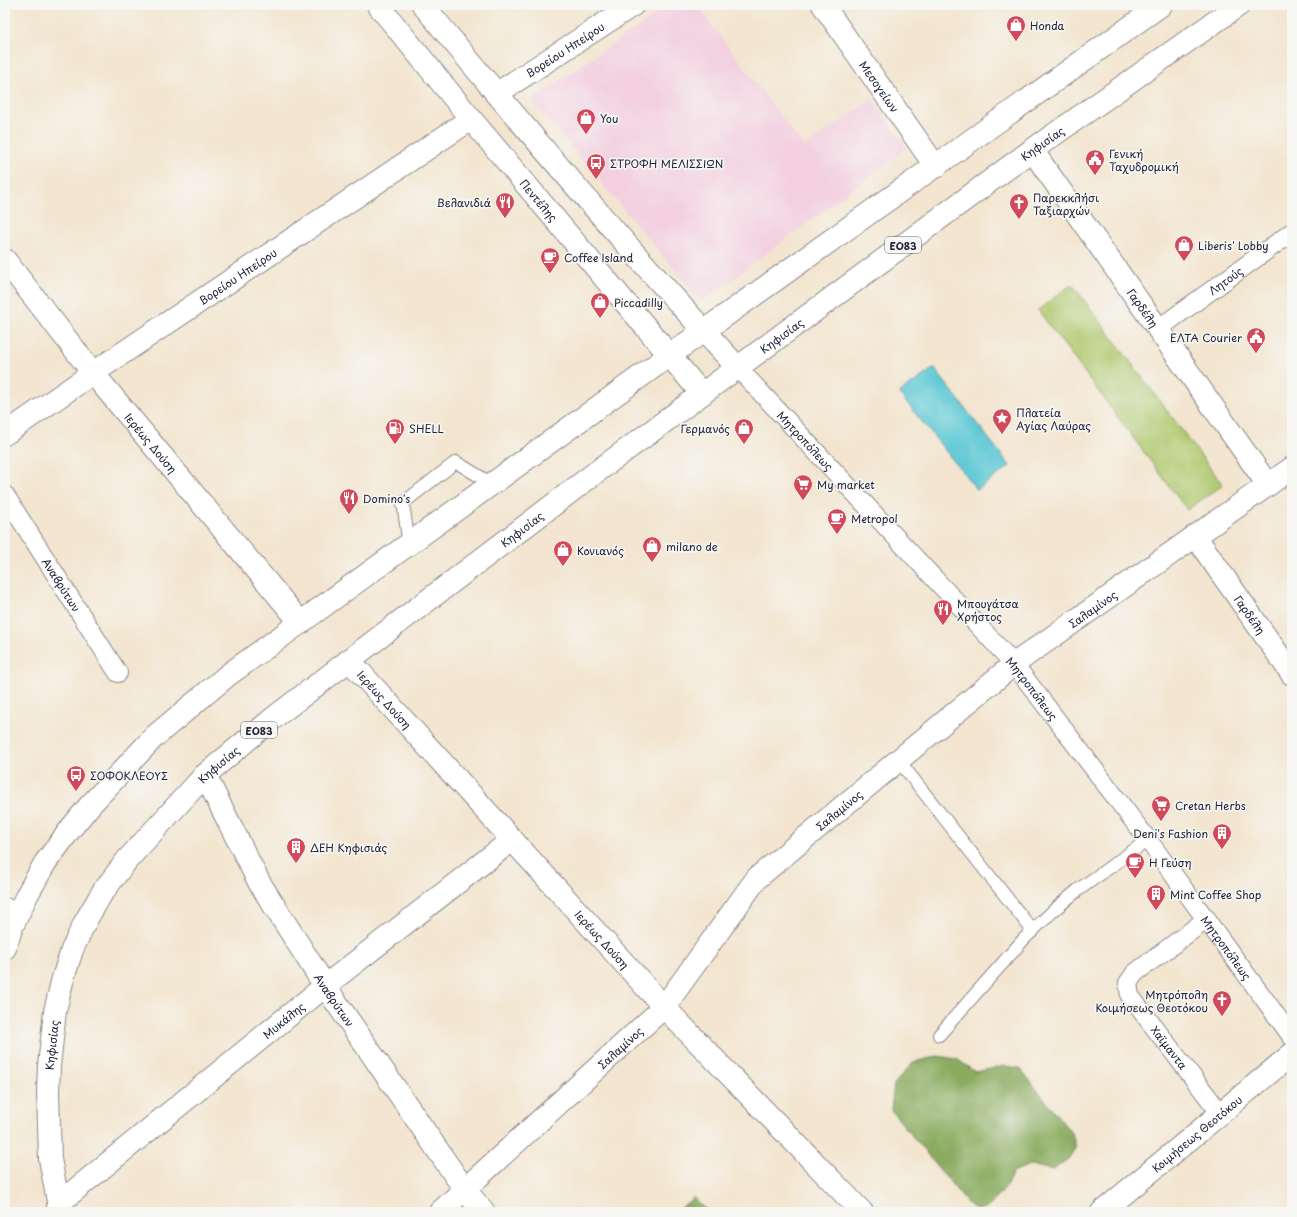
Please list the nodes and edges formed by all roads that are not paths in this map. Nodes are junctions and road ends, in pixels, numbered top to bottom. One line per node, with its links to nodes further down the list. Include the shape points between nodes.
1 (378, 5): 8 (street, Πεντέλης)
2 (423, 5): 7 (street)
3 (633, 5): 7 (street, Βορείου Ηπείρου)
4 (823, 5): 10 (street, Μεσογείων)
5 (1161, 5): 10 (street)
6 (1239, 5): 9 (street, Κηφισίας / ΕΟ83)
7 (496, 94): 14 (street)
8 (471, 118): 15 (street, Πεντέλης); 17 (street, Βορείου Ηπείρου)
9 (1032, 150): 13 (street, Γαρδέλη); 16 (street, Κηφισίας / ΕΟ83)
10 (936, 167): 14 (street)
11 (1292, 232): 13 (street, Λητούς)
12 (5, 260): 17 (street, Ιερέως Δούση)
13 (1158, 330): 22 (street, Γαρδέλη)
14 (704, 331): 15 (street); 16 (street)
15 (670, 355): 18 (street, Πεντέλης); 21 (street)
16 (738, 368): 18 (street, Κηφισίας / ΕΟ83); 28 (street, Μητροπόλεως)
17 (93, 373): 19 (street, Βορείου Ηπείρου); 26 (street, Ιερέως Δούση)
18 (702, 394): 27 (street, Κηφισίας / ΕΟ83)
19 (5, 434)
20 (1292, 468): 22 (street, Σαλαμίνος)
21 (492, 484): 25 (street); 25 (lane, via 456,462 403,503)
22 (1268, 485): 24 (street, Σαλαμίνος)
23 (5, 495): 29 (street, Αναβρύτων)
24 (1195, 536): 28 (street, Σαλαμίνος); 30 (street, Γαρδέλη)
25 (409, 545): 26 (street)
26 (301, 623): 35 (street, via 228,675 155,736 72,827 45,863 26,895)
27 (349, 660): 32 (street, Κηφισίας / ΕΟ83); 33 (street, Ιερέως Δούση)
28 (1014, 664): 31 (street, Σαλαμίνος); 34 (street, Μητροπόλεως)
29 (118, 673)
30 (1292, 674)
31 (899, 761): 37 (lane); 40 (street, Σαλαμίνος, via 757,878)
32 (205, 775): 39 (street, Αναβρύτων, via 258,882); 46 (street, Κηφισίας / ΕΟ83, via 127,860 102,893 72,950 55,1011 49,1066 50,1159)
33 (512, 840): 39 (street, Μυκάλης); 40 (street, Ιερέως Δούση)
34 (1148, 840): 36 (street, Μητροπόλεως); 37 (lane, via 1078,890)
35 (10, 913): 38 (street)
36 (1207, 919): 42 (street, Μητροπόλεως); 44 (street, Χαϊμαντα, via 1134,973 1128,983 1130,996)
37 (1033, 931): 41 (lane)
38 (5, 948)
39 (325, 986): 45 (street, Αναβρύτων); 46 (street, Μυκάλης)
40 (664, 1007): 45 (street, Σαλαμίνος); 49 (street, Ιερέως Δούση)
41 (939, 1035)
42 (1292, 1037)
43 (1292, 1054): 44 (street, Κοιμήσεως Θεοτόκου)
44 (1221, 1114): 50 (street, Κοιμήσεως Θεοτόκου)
45 (464, 1190): 47 (street, Σαλαμίνος); 48 (street, Αναβρύτων)
46 (59, 1208)
47 (440, 1212)
48 (484, 1212)
49 (862, 1212)
50 (1102, 1212)

